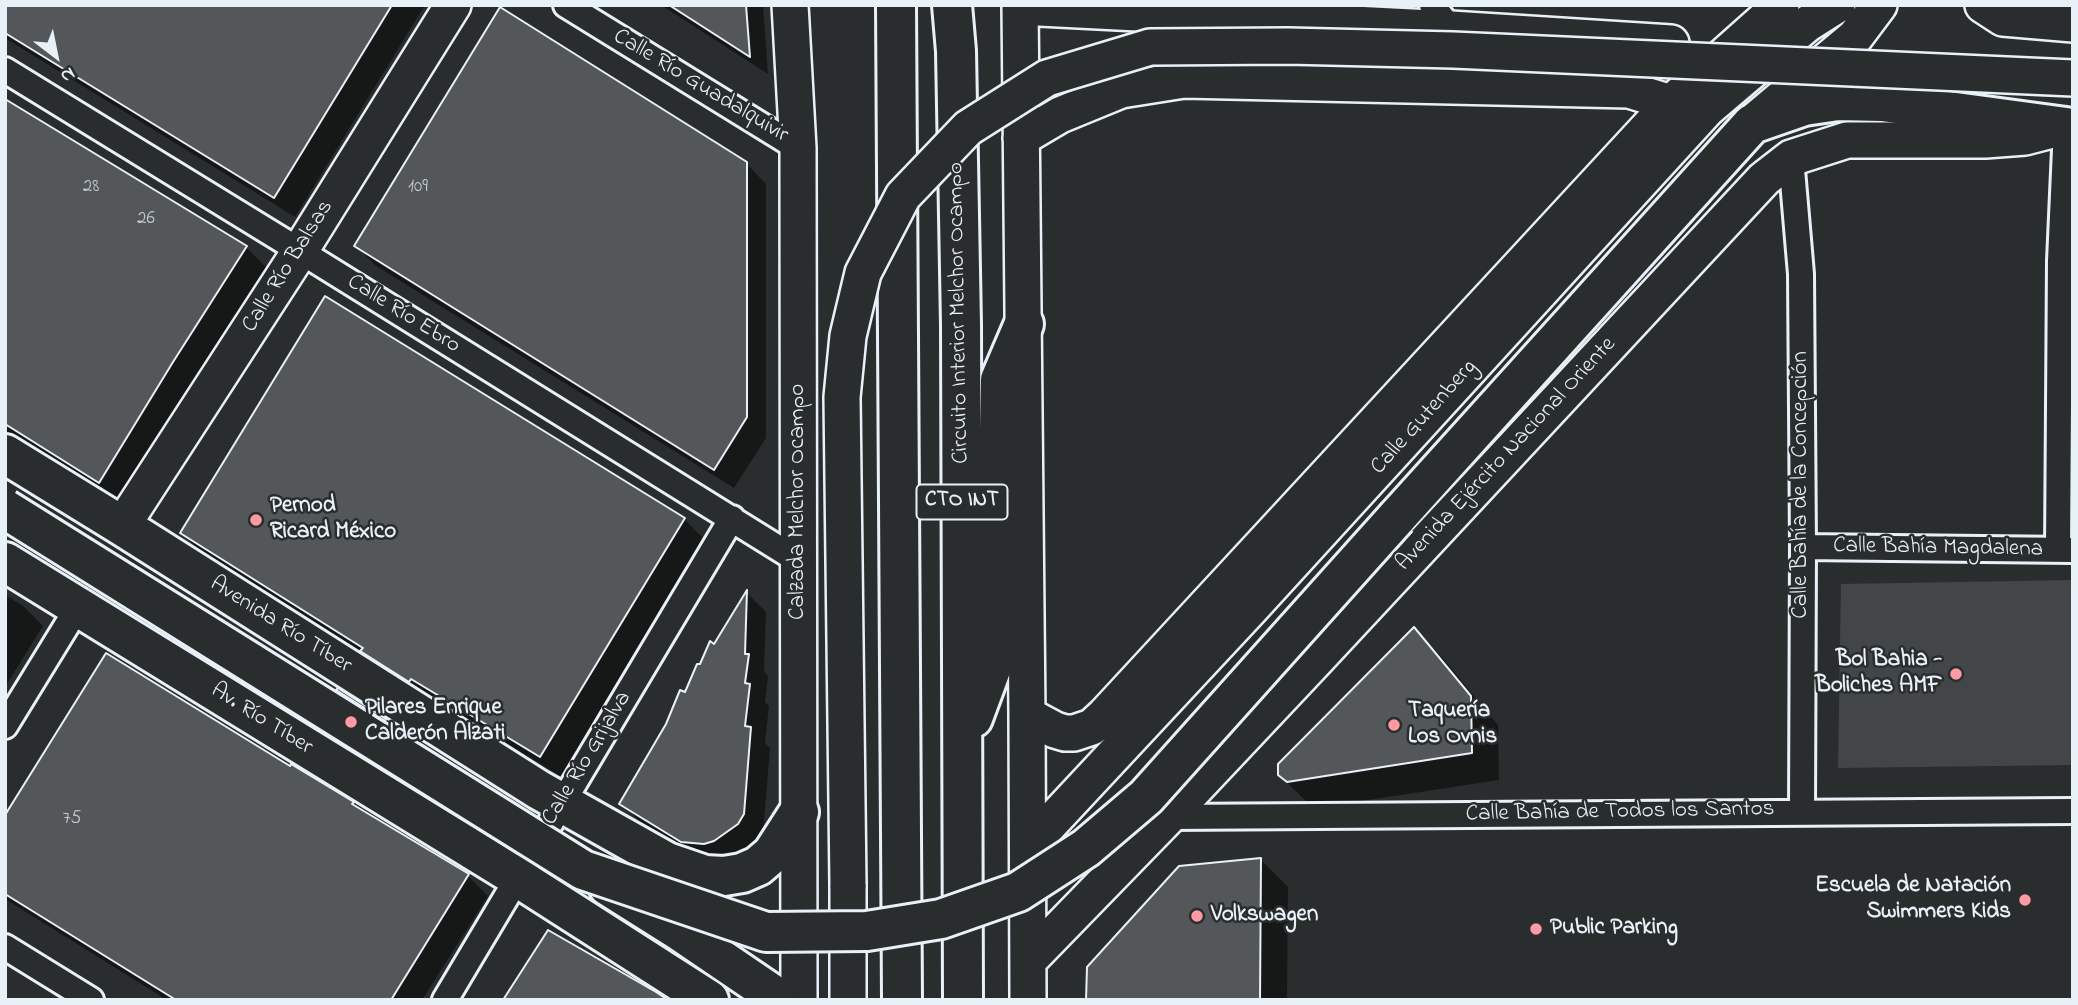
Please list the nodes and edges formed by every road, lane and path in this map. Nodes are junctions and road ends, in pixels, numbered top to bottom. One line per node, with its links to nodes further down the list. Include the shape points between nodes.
1 (453, 5): 22 (main road, Calle Río Balsas)
2 (566, 5): 20 (street, Calle Río Guadalquivir)
3 (790, 5): 20 (main road, Calzada Melchor Ocampo)
4 (896, 5): 54 (main road, CTO INT)
5 (952, 5): 37 (main road, Circuito Interior Melchor Ocampo / CTO INT, via 961,325)
6 (1781, 5): 13 (main road, Calle Gutenberg)
7 (1837, 5): 32 (main road, Calle Gutenberg, via 1807,24 1707,109)
8 (1879, 5): 17 (main road, via 1854,37)
9 (1983, 5): 12 (main road, via 2003,18)
10 (1020, 6): 11 (main road); 19 (main road, CTO INT)
11 (1441, 17): 13 (main road)
12 (2073, 24)
13 (1734, 48): 16 (main road, Calle Gutenberg)
14 (5, 70): 22 (street, Calle Río Ebro)
15 (2073, 78): 53 (main road, bridge, via 1453,50 1150,47 1047,78 968,128 903,196 863,274 848,336 842,397)
16 (1671, 103): 19 (main road, via 1629,90 1184,79 1121,90 1060,115); 32 (main road, Calle Gutenberg)
17 (1752, 124): 18 (main road, via 1804,106 1838,101 1882,102); 44 (main road, bridge, via 1146,797 1086,848 1018,892 941,919 867,931 765,932)
18 (2069, 127): 21 (main road, Avenida Ejército Nacional Oriente, via 1985,140 1847,140); 29 (street, via 2060,261)
19 (1021, 138): 23 (main road, CTO INT)
20 (798, 148): 30 (main road, Calzada Melchor Ocampo)
21 (1791, 158): 28 (street, Calle Bahía de la Concepción, via 1801,275); 34 (main road, Avenida Ejército Nacional Oriente, via 1764,179)
22 (300, 251): 26 (street, Calle Río Ebro); 27 (main road, Calle Río Balsas)
23 (1024, 324): 35 (main road, CTO INT); 37 (main road, via 1000,380 996,656)
24 (5, 454): 27 (main road, Avenida Río Tíber)
25 (5, 509): 44 (main road, bridge)
26 (732, 519): 30 (street, Calle Río Ebro); 38 (street, Calle Río Grijalva)
27 (122, 526): 38 (main road, Avenida Río Tíber)
28 (1803, 547): 29 (street, Calle Bahía Magdalena); 41 (street, Calle Bahía de la Concepción)
29 (2065, 550)
30 (799, 561): 40 (main road, Calzada Melchor Ocampo)
31 (5, 562): 33 (main road, Av. Río Tíber)
32 (1238, 596): 34 (main road); 35 (main road, Calle Gutenberg, via 1092,727 1065,733); 43 (main road, Calle Gutenberg)
33 (78, 607): 36 (street); 45 (main road, Av. Río Tíber)
34 (1314, 662): 42 (main road, Avenida Ejército Nacional Oriente)
35 (1027, 715): 43 (main road, CTO INT)
36 (5, 726)
37 (964, 743): 55 (main road, Circuito Interior Melchor Ocampo / CTO INT)
38 (550, 796): 40 (main road, Avenida Río Tíber, via 667,862 716,876 743,873 766,861); 45 (main road, via 515,844)
39 (2073, 811): 41 (street, Calle Bahía de Todos los Santos)
40 (799, 812): 52 (main road, Calzada Melchor Ocampo)
41 (1802, 812): 42 (street, Calle Bahía de Todos los Santos)
42 (1168, 817): 47 (main road, Avenida Ejército Nacional Oriente)
43 (1028, 847): 47 (main road, CTO INT)
44 (583, 870): 51 (main road, bridge)
45 (507, 871): 49 (street); 50 (main road)
46 (5, 947): 48 (street)
47 (1028, 961): 56 (main road, CTO INT)
48 (91, 1000)
49 (445, 1000)
50 (709, 1000)
51 (781, 1000)
52 (799, 1000)
53 (848, 1000)
54 (902, 1000)
55 (963, 1000)
56 (1027, 1000)

